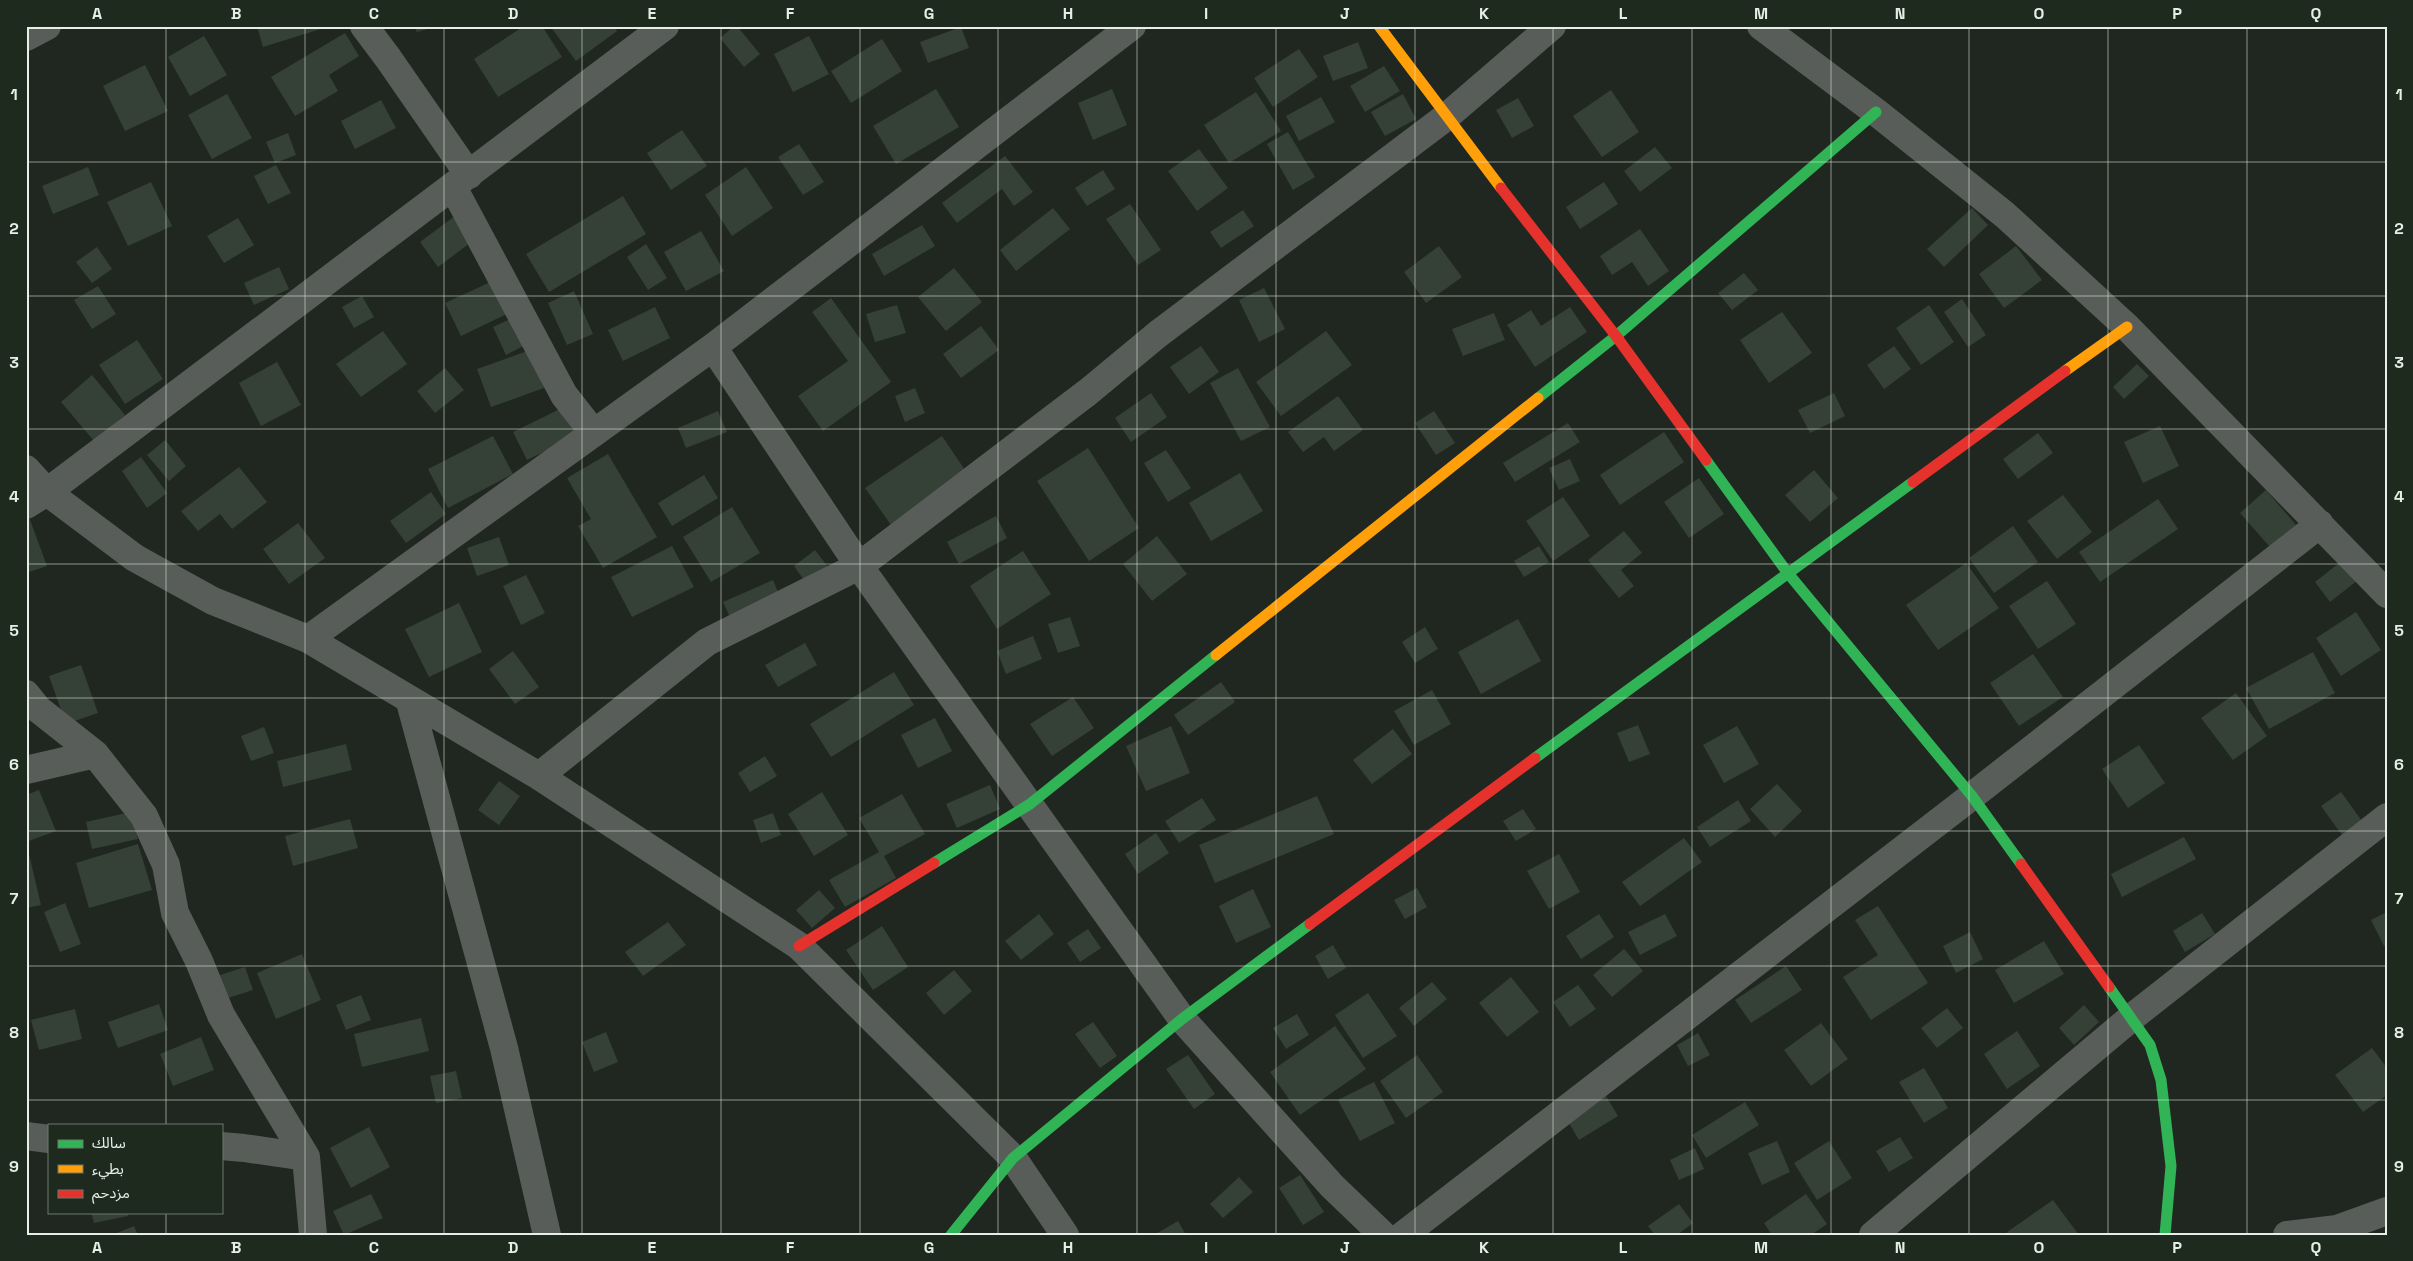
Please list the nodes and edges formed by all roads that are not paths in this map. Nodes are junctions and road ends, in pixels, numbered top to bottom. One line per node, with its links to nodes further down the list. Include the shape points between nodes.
1 (47, 26): 8 (street)
2 (364, 26): 11 (street, via 393,64)
3 (665, 26): 11 (street)
4 (1132, 26): 14 (street)
5 (1379, 26): 10 (street)
6 (1552, 26): 10 (street)
7 (1761, 26): 9 (street)
8 (26, 37)
9 (1876, 112): 12 (street, via 2005,215); 13 (street)
10 (1446, 117): 13 (street); 19 (street, via 1166,328 1088,392)
11 (461, 181): 15 (street, via 564,395); 17 (street)
12 (2127, 327): 18 (street); 20 (street)
13 (1616, 336): 20 (street); 29 (street)
14 (713, 347): 15 (street); 19 (street)
15 (593, 432): 22 (street)
16 (26, 469): 17 (street)
17 (37, 499): 22 (street, via 172,580 213,601)
18 (2320, 524): 21 (street); 28 (street)
19 (859, 566): 27 (street, via 707,642); 29 (street)
20 (1787, 572): 28 (street); 33 (street)
21 (2387, 594)
22 (308, 639): 24 (street)
23 (26, 694): 25 (street, via 38,709)
24 (410, 702): 27 (street); 42 (street, via 504,1048)
25 (95, 754): 26 (street); 37 (street, via 144,816 166,865 175,913 221,1016)
26 (26, 770)
27 (539, 776): 31 (street)
28 (1972, 796): 32 (street); 46 (street)
29 (1030, 804): 31 (street); 33 (street)
30 (2387, 817): 32 (street)
31 (799, 946): 38 (street)
32 (2131, 1018): 47 (street); 48 (street, via 2150,1045 2161,1080 2171,1166)
33 (1182, 1019): 38 (street); 45 (street, via 1332,1186)
34 (26, 1136): 35 (street)
35 (48, 1138)
36 (222, 1146): 37 (street)
37 (306, 1157): 41 (street)
38 (1013, 1158): 43 (street); 44 (street)
39 (2387, 1211): 40 (street)
40 (2338, 1232): 49 (street)
41 (313, 1235)
42 (547, 1235)
43 (951, 1235)
44 (1065, 1235)
45 (1383, 1235)
46 (1403, 1235)
47 (1873, 1235)
48 (2164, 1235)
49 (2286, 1235)

